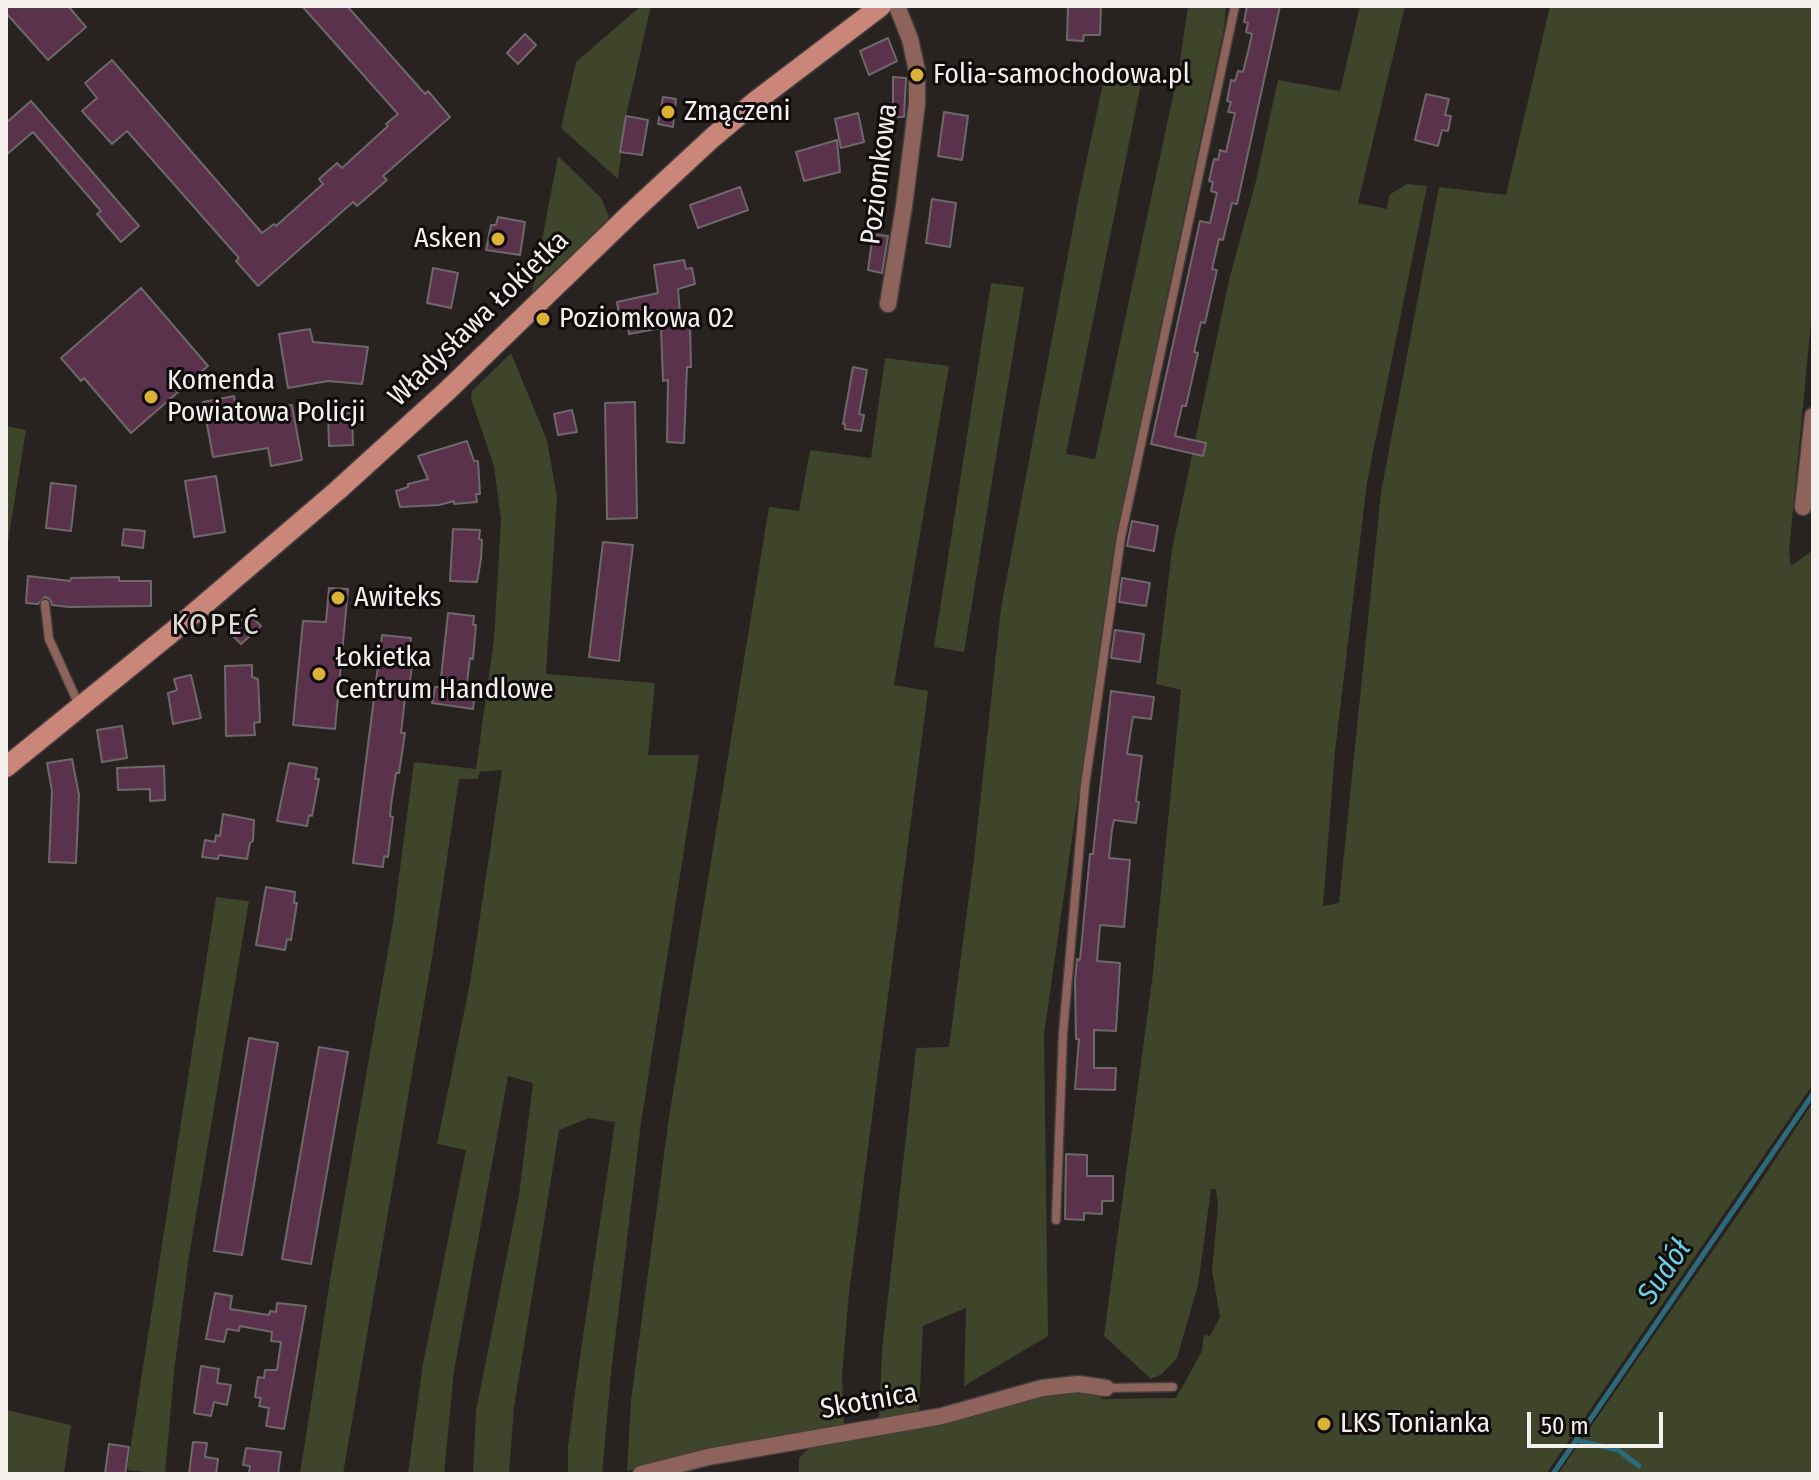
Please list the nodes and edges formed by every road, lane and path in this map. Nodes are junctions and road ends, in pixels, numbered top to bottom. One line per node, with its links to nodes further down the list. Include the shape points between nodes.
1 (881, 6): 8 (street, Władysława Łokietka, via 712,138 338,490)
2 (897, 6): 4 (street, Poziomkowa, via 917,71 917,103)
3 (1235, 6): 10 (lane, via 1121,537 1085,785 1063,1033)
4 (888, 304)
5 (1813, 416): 6 (street)
6 (1803, 507)
7 (45, 604): 8 (lane, via 49,639)
8 (80, 707): 9 (street, Władysława Łokietka)
9 (6, 767)
10 (1056, 1220)
11 (1173, 1387): 12 (lane)
12 (1106, 1388): 13 (street, Skotnica, via 1042,1388 942,1416 708,1457)
13 (641, 1474)

